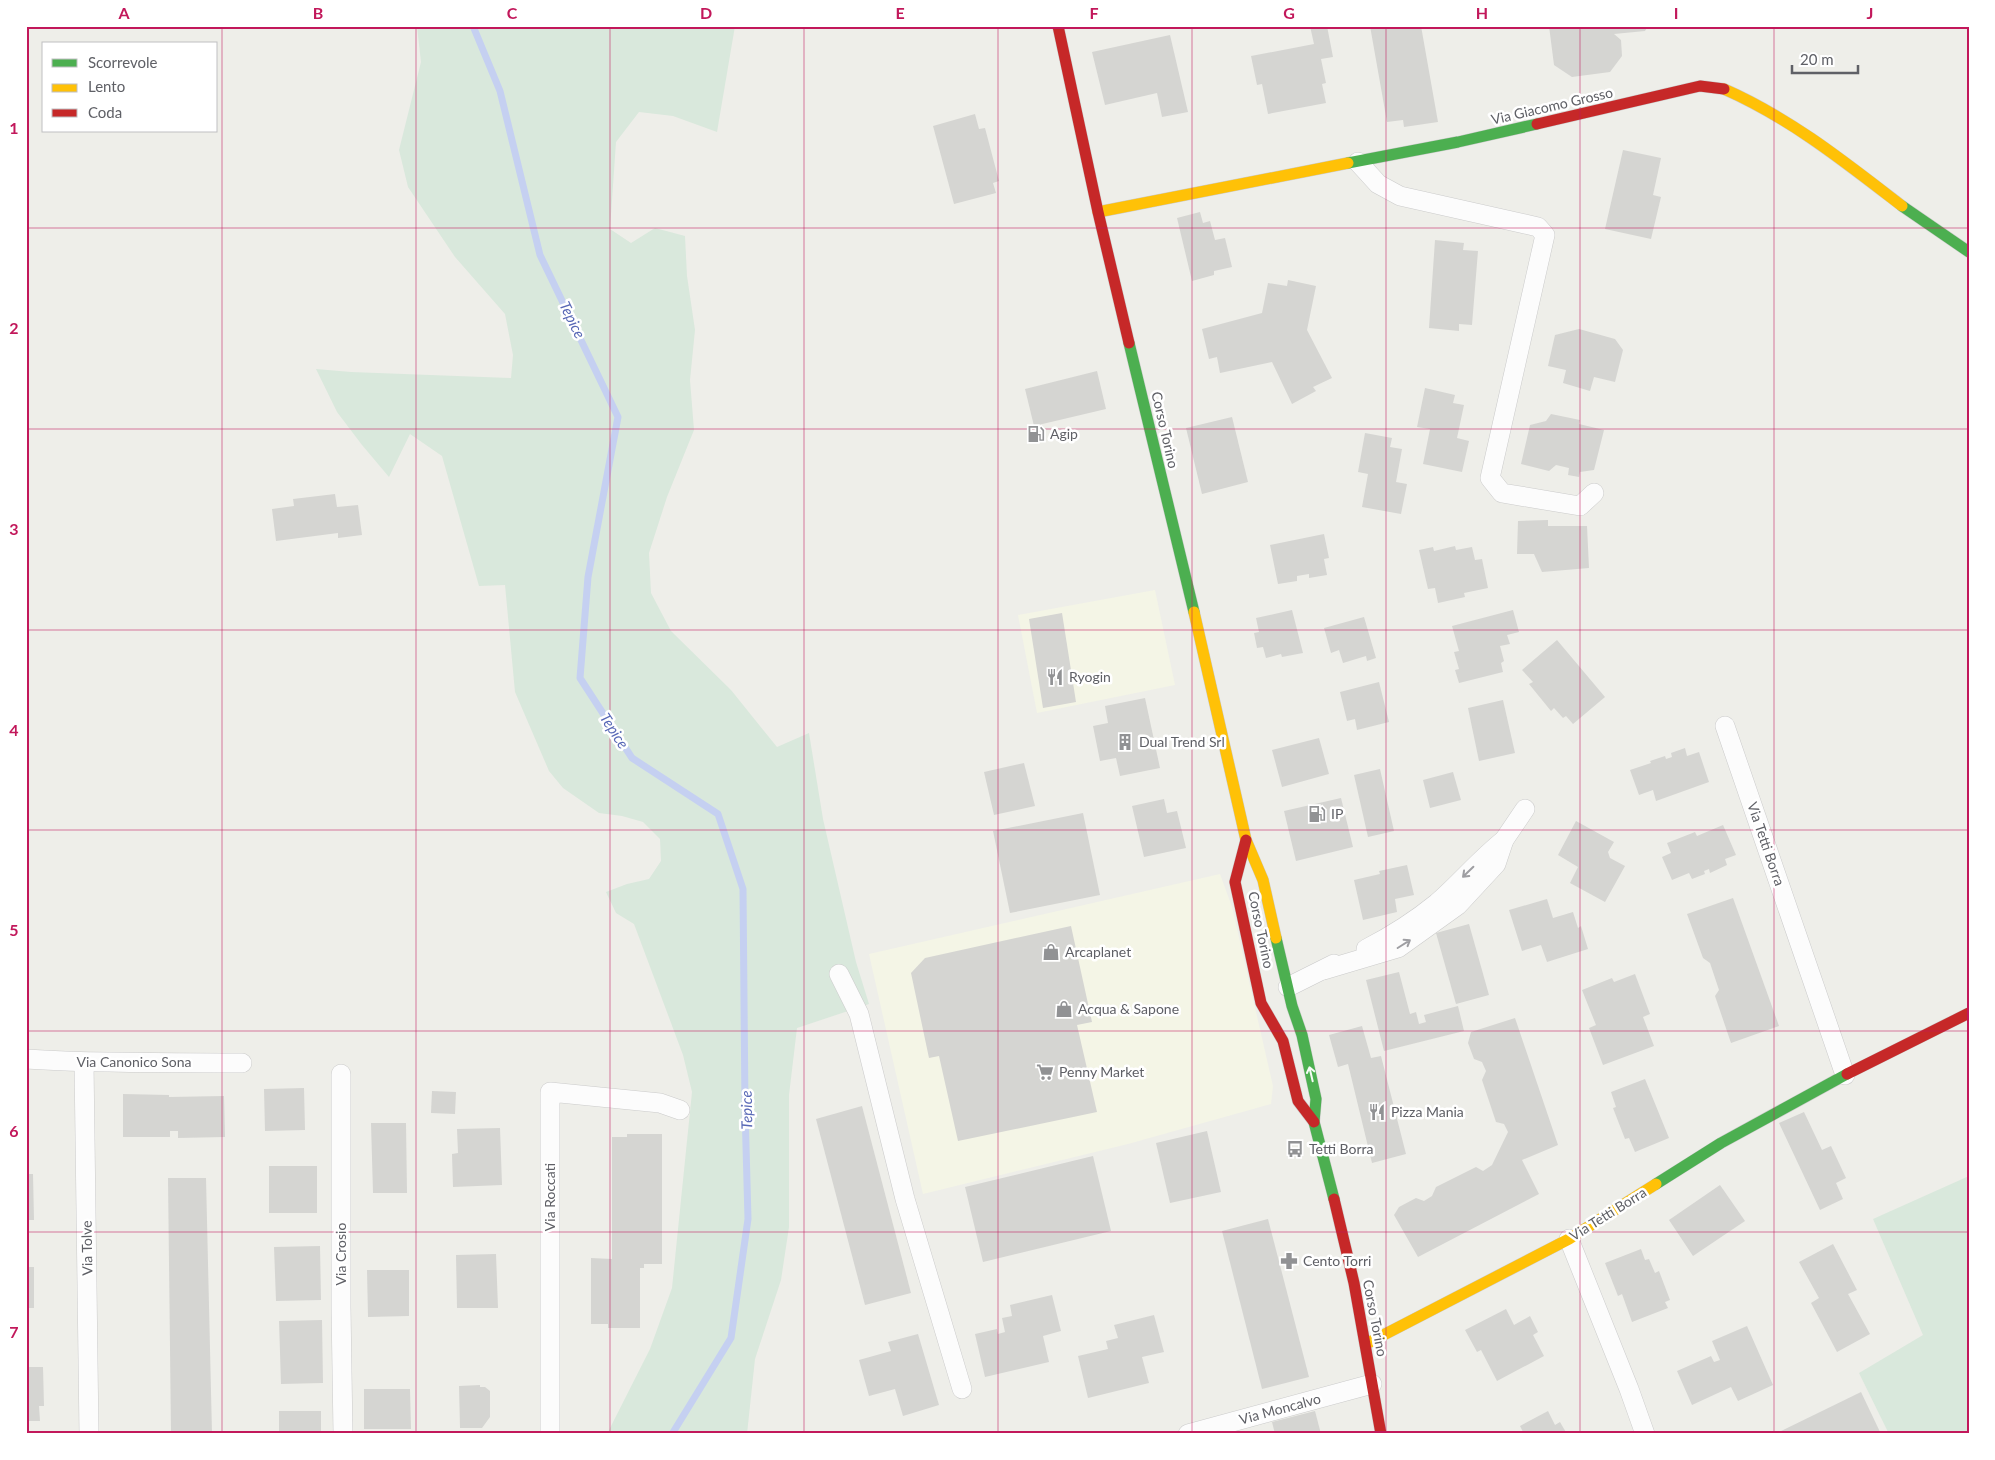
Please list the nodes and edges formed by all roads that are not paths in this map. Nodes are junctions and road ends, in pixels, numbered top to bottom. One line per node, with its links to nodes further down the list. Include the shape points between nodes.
1 (1058, 26): 3 (main road, Corso Torino)
2 (1358, 162): 3 (main road, Via Giacomo Grosso); 4 (main road, Via Giacomo Grosso, via 1534,126 1700,86 1721,88 1755,103 1817,141); 5 (street, via 1378,184 1400,196 1538,227 1545,234 1490,478 1502,493 1580,506)
3 (1098, 212): 8 (main road, Corso Torino)
4 (1969, 252)
5 (1594, 493)
6 (1726, 726): 20 (street, Via Tetti Borra)
7 (1525, 809): 12 (street, via 1504,840 1437,903 1399,930)
8 (1246, 840): 9 (main road, Corso Torino); 10 (main road, Corso Torino)
9 (1260, 875): 10 (main road, Corso Torino); 12 (main road, Corso Torino)
10 (1236, 880): 15 (main road, Corso Torino, via 1261,1003)
11 (839, 974): 26 (street, via 859,1014 905,1199)
12 (1288, 987): 13 (main road, Corso Torino)
13 (1292, 1006): 15 (main road, via 1288,1012 1279,1015); 22 (main road, Corso Torino, one-way to 13, via 1316,1099)
14 (1969, 1013): 20 (main road, Via Tetti Borra)
15 (1268, 1014): 22 (main road, Corso Torino, via 1283,1041 1298,1101)
16 (26, 1059): 17 (street, Via Canonico Sona)
17 (84, 1063): 18 (street, Via Canonico Sona); 27 (street, Via Tolve)
18 (242, 1063)
19 (341, 1074): 28 (street, Via Crosio)
20 (1845, 1075): 23 (main road, Via Tetti Borra, via 1721,1143)
21 (680, 1110): 29 (street, Via Roccati, via 660,1102 550,1092)
22 (1314, 1122): 24 (main road, Corso Torino)
23 (1569, 1239): 24 (main road, Via Tetti Borra); 32 (street)
24 (1366, 1344): 25 (main road, Corso Torino)
25 (1372, 1384): 30 (street, Via Moncalvo); 31 (main road, Corso Torino)
26 (962, 1389)
27 (89, 1434)
28 (344, 1434)
29 (550, 1434)
30 (1188, 1434)
31 (1381, 1434)
32 (1645, 1434)

